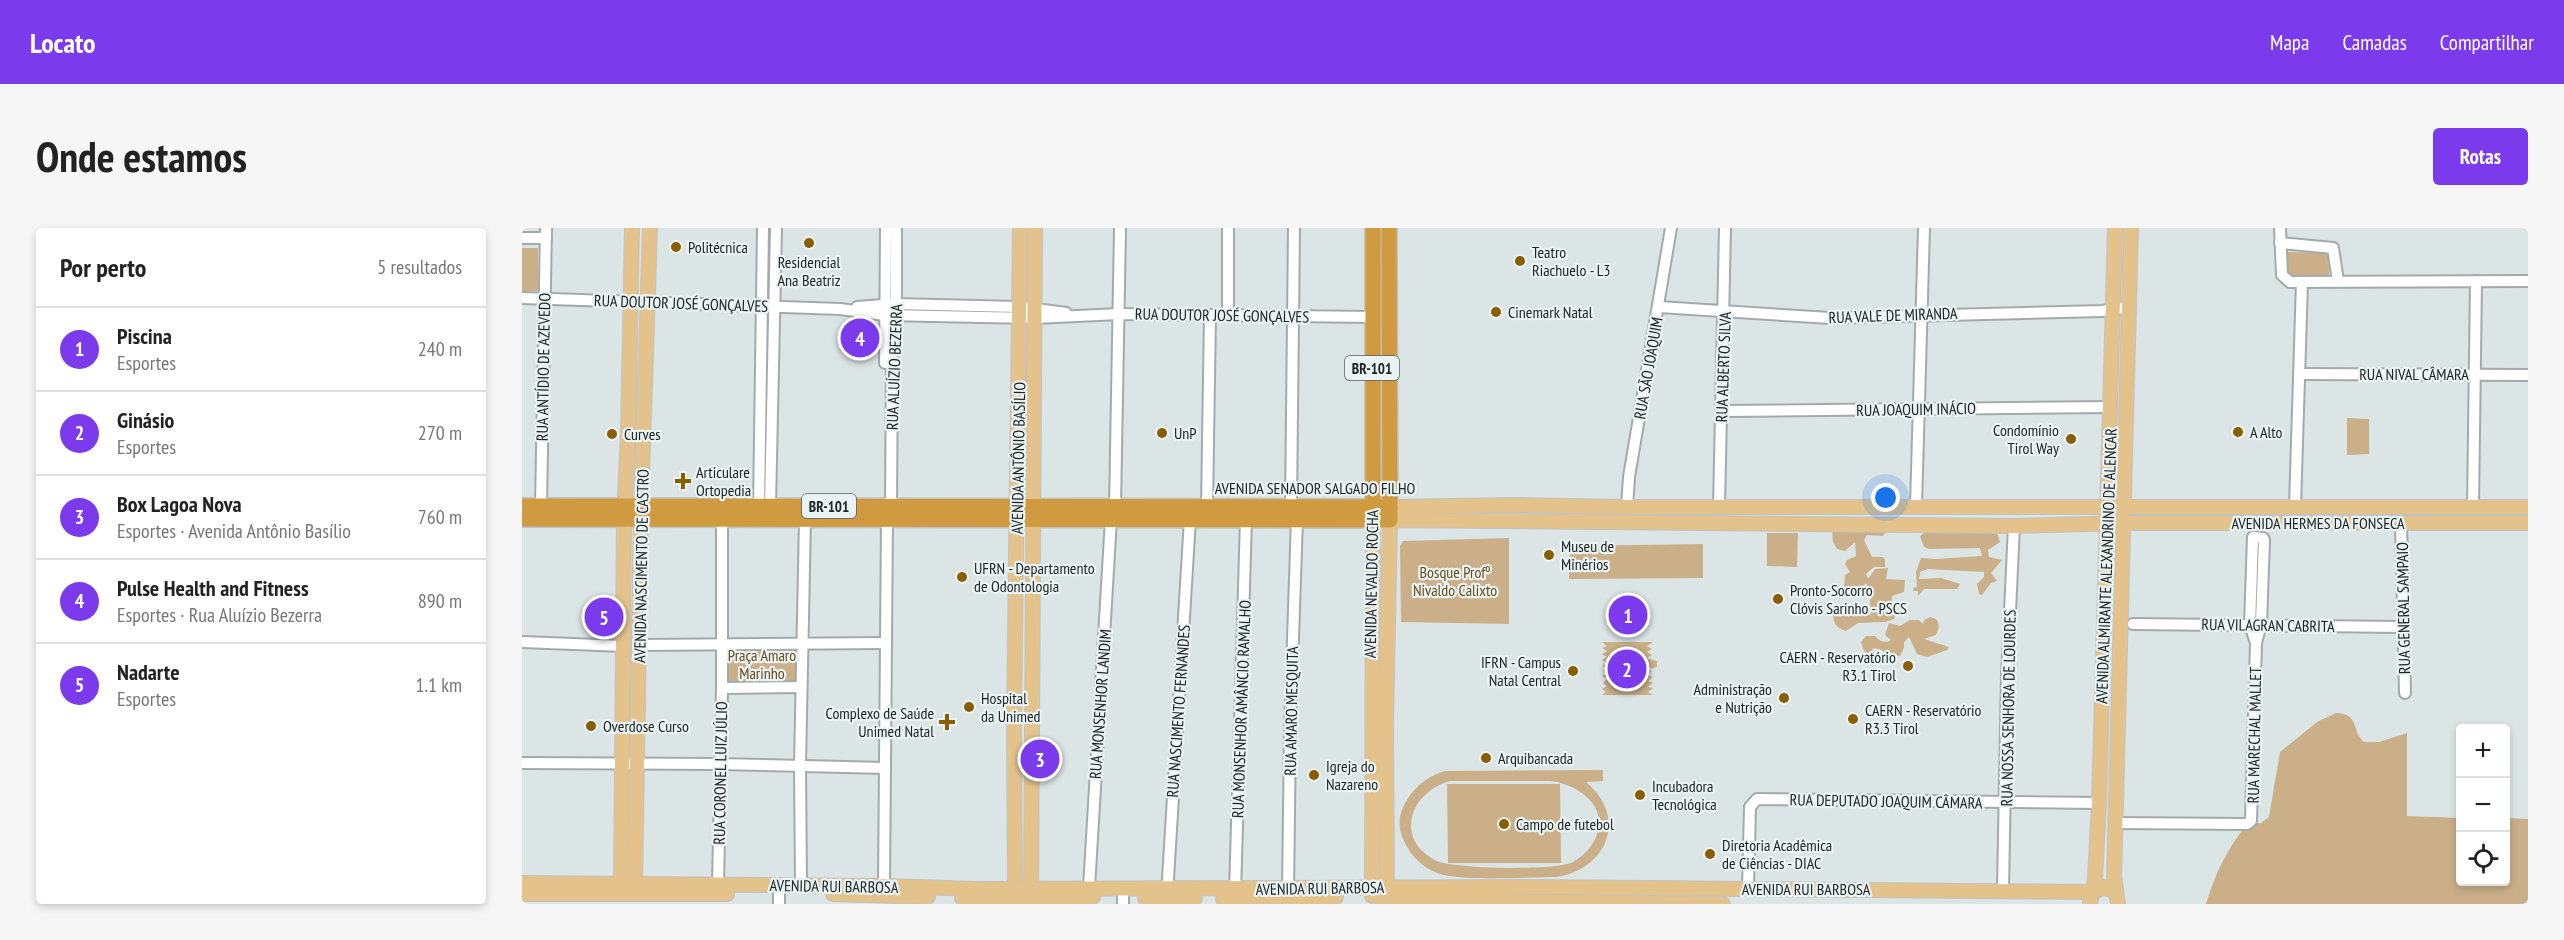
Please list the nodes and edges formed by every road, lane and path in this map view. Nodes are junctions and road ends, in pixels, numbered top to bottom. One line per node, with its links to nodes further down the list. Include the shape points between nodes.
1 (632, 228): 30 (main road, AVENIDA NASCIMENTO DE CASTRO)
2 (650, 228): 31 (main road, AVENIDA NASCIMENTO DE CASTRO)
3 (764, 228): 32 (street)
4 (776, 228): 33 (street)
5 (886, 228): 35 (street, RUA ALUÍZIO BEZERRA)
6 (896, 228): 35 (street, RUA ALUÍZIO BEZERRA)
7 (1020, 228): 37 (main road, AVENIDA ANTÔNIO BASÍLIO)
8 (1035, 228): 37 (main road, AVENIDA ANTÔNIO BASÍLIO)
9 (1120, 228): 39 (street, RUA MONSENHOR LANDIM)
10 (1228, 228): 42 (street)
11 (1294, 228): 43 (street, RUA AMARO MESQUITA)
12 (1373, 228): 44 (highway, AVENIDA NEVALDO ROCHA / BR-101)
13 (1389, 228): 77 (highway, AVENIDA NEVALDO ROCHA / BR-101)
14 (1671, 228): 34 (street, RUA SÃO JOAQUIM)
15 (1725, 228): 38 (street, RUA ALBERTO SILVA)
16 (1924, 228): 40 (street)
17 (2131, 228): 23 (main road, AVENIDA ALMIRANTE ALEXANDRINO DE ALENCAR)
18 (2280, 228): 22 (street)
19 (546, 233): 21 (street); 29 (street, RUA ANTÍDIO DE AZEVEDO)
20 (2115, 234): 23 (main road, via 2120,249 2126,250); 36 (main road, AVENIDA ALMIRANTE ALEXANDRINO DE ALENCAR)
21 (522, 238)
22 (2280, 243): 24 (street, via 2333,248); 27 (street, via 2283,275 2290,282)
23 (2130, 245): 36 (main road, AVENIDA ALMIRANTE ALEXANDRINO DE ALENCAR)
24 (2338, 281): 25 (street); 27 (street)
25 (2476, 281): 26 (street); 48 (street)
26 (2528, 281)
27 (2302, 282): 47 (street)
28 (522, 298): 29 (street, RUA DOUTOR JOSÉ GONÇALVES)
29 (544, 298): 30 (street, RUA DOUTOR JOSÉ GONÇALVES); 57 (street, RUA ANTÍDIO DE AZEVEDO)
30 (629, 302): 31 (street, RUA DOUTOR JOSÉ GONÇALVES); 55 (main road, AVENIDA NASCIMENTO DE CASTRO)
31 (647, 303): 32 (street, RUA DOUTOR JOSÉ GONÇALVES); 54 (main road, AVENIDA NASCIMENTO DE CASTRO)
32 (762, 306): 33 (street, RUA DOUTOR JOSÉ GONÇALVES); 45 (street)
33 (774, 306): 35 (street, RUA DOUTOR JOSÉ GONÇALVES); 45 (street)
34 (1659, 308): 38 (street, RUA VALE DE MIRANDA); 61 (street, RUA SÃO JOAQUIM)
35 (890, 310): 37 (street, RUA DOUTOR JOSÉ GONÇALVES); 68 (street, RUA ALUÍZIO BEZERRA)
36 (2120, 310): 40 (street, RUA VALE DE MIRANDA); 51 (main road, AVENIDA ALMIRANTE ALEXANDRINO DE ALENCAR); 65 (main road, AVENIDA ALMIRANTE ALEXANDRINO DE ALENCAR)
37 (1028, 312): 39 (street, RUA DOUTOR JOSÉ GONÇALVES); 46 (main road, AVENIDA ANTÔNIO BASÍLIO); 50 (main road, AVENIDA ANTÔNIO BASÍLIO)
38 (1724, 313): 40 (street, RUA VALE DE MIRANDA, via 1830,318); 53 (street, RUA ALBERTO SILVA)
39 (1119, 314): 41 (street, RUA DOUTOR JOSÉ GONÇALVES); 72 (street, RUA MONSENHOR LANDIM)
40 (1922, 314): 52 (street)
41 (1210, 315): 42 (street, RUA DOUTOR JOSÉ GONÇALVES); 59 (street)
42 (1228, 315): 43 (street, RUA DOUTOR JOSÉ GONÇALVES)
43 (1293, 316): 44 (street, RUA DOUTOR JOSÉ GONÇALVES); 71 (street, RUA AMARO MESQUITA)
44 (1372, 316): 76 (highway, AVENIDA NEVALDO ROCHA / BR-101)
45 (767, 358): 58 (street)
46 (1020, 372): 50 (main road); 74 (main road, AVENIDA ANTÔNIO BASÍLIO)
47 (2299, 374): 48 (street, RUA NIVAL CÂMARA); 60 (street)
48 (2473, 374): 49 (street, RUA NIVAL CÂMARA); 66 (street)
49 (2528, 375)
50 (1034, 399): 75 (main road, AVENIDA ANTÔNIO BASÍLIO)
51 (2110, 407): 52 (street, RUA JOAQUIM INÁCIO); 64 (main road, AVENIDA ALMIRANTE ALEXANDRINO DE ALENCAR)
52 (1920, 409): 53 (street, RUA JOAQUIM INÁCIO); 63 (street)
53 (1722, 411): 62 (street, RUA ALBERTO SILVA)
54 (644, 420): 55 (main road); 70 (main road, AVENIDA NASCIMENTO DE CASTRO)
55 (628, 433): 69 (main road, AVENIDA NASCIMENTO DE CASTRO)
56 (522, 506): 57 (highway, AVENIDA SENADOR SALGADO FILHO / BR-101)
57 (541, 506): 69 (highway, AVENIDA SENADOR SALGADO FILHO / BR-101)
58 (765, 506): 68 (highway, AVENIDA SENADOR SALGADO FILHO / BR-101); 70 (highway, AVENIDA SENADOR SALGADO FILHO / BR-101)
59 (1206, 506): 71 (highway, AVENIDA SENADOR SALGADO FILHO / BR-101); 72 (highway, AVENIDA SENADOR SALGADO FILHO / BR-101)
60 (2295, 506): 65 (main road, AVENIDA HERMES DA FONSECA); 66 (main road, AVENIDA HERMES DA FONSECA)
61 (1627, 507): 62 (main road, AVENIDA SENADOR SALGADO FILHO); 73 (main road, AVENIDA SENADOR SALGADO FILHO)
62 (1719, 507): 63 (main road, AVENIDA SENADOR SALGADO FILHO)
63 (1916, 507): 64 (main road, AVENIDA SENADOR SALGADO FILHO)
64 (2108, 507): 65 (main road, AVENIDA HERMES DA FONSECA); 85 (main road, AVENIDA ALMIRANTE ALEXANDRINO DE ALENCAR)
65 (2125, 507): 86 (main road, AVENIDA ALMIRANTE ALEXANDRINO DE ALENCAR)
66 (2473, 507): 67 (main road, AVENIDA HERMES DA FONSECA)
67 (2528, 507)
68 (888, 510): 74 (highway, AVENIDA SENADOR SALGADO FILHO / BR-101); 80 (highway, AVENIDA SENADOR SALGADO FILHO / BR-101); 94 (street, RUA ALUÍZIO BEZERRA)
69 (624, 512): 70 (highway, AVENIDA SENADOR SALGADO FILHO / BR-101); 79 (highway, AVENIDA SENADOR SALGADO FILHO / BR-101); 96 (main road, AVENIDA NASCIMENTO DE CASTRO)
70 (641, 512): 78 (highway, AVENIDA SENADOR SALGADO FILHO / BR-101); 95 (main road, AVENIDA NASCIMENTO DE CASTRO)
71 (1294, 512): 76 (highway, AVENIDA SENADOR SALGADO FILHO / BR-101); 82 (highway, AVENIDA SENADOR SALGADO FILHO / BR-101); 132 (street, RUA AMARO MESQUITA)
72 (1113, 513): 75 (highway, AVENIDA SENADOR SALGADO FILHO / BR-101); 81 (highway, AVENIDA SENADOR SALGADO FILHO / BR-101); 118 (street, RUA MONSENHOR LANDIM)
73 (1546, 513): 77 (main road, AVENIDA SENADOR SALGADO FILHO); 87 (main road, AVENIDA SENADOR SALGADO FILHO)
74 (1017, 514): 75 (highway, AVENIDA SENADOR SALGADO FILHO / BR-101); 129 (main road, AVENIDA ANTÔNIO BASÍLIO)
75 (1034, 514): 130 (main road, AVENIDA ANTÔNIO BASÍLIO)
76 (1373, 514): 77 (highway, AVENIDA SENADOR SALGADO FILHO / BR-101); 128 (main road, AVENIDA NEVALDO ROCHA)
77 (1390, 514): 133 (main road, AVENIDA NEVALDO ROCHA)
78 (722, 518): 80 (highway, AVENIDA SENADOR SALGADO FILHO / BR-101); 92 (street, RUA CORONEL LUIZ JÚLIO)
79 (522, 519)
80 (805, 519): 93 (street)
81 (1190, 519): 82 (highway, AVENIDA SENADOR SALGADO FILHO / BR-101); 131 (street, RUA NASCIMENTO FERNANDES)
82 (1246, 519): 127 (street, RUA MONSENHOR AMÂNCIO RAMALHO)
83 (2401, 522): 84 (main road, AVENIDA HERMES DA FONSECA); 86 (main road, AVENIDA HERMES DA FONSECA); 90 (street, RUA GENERAL SAMPAIO)
84 (2528, 522)
85 (2107, 523): 86 (main road, AVENIDA HERMES DA FONSECA); 87 (main road, AVENIDA SENADOR SALGADO FILHO); 107 (main road, AVENIDA ALMIRANTE ALEXANDRINO DE ALENCAR)
86 (2124, 523): 108 (main road, AVENIDA ALMIRANTE ALEXANDRINO DE ALENCAR)
87 (2014, 526): 106 (street, RUA NOSSA SENHORA DE LOURDES)
88 (2133, 624): 89 (street, RUA VILAGRAN CABRITA)
89 (2255, 624): 89 (street, RUA MARECHAL MALLET, via 2264,538 2253,537); 90 (street, RUA VILAGRAN CABRITA); 108 (street, RUA MARECHAL MALLET, via 2253,819 2247,824)
90 (2403, 627): 99 (street, RUA GENERAL SAMPAIO)
91 (522, 642): 96 (street)
92 (722, 642): 93 (street); 95 (street); 98 (street, RUA CORONEL LUIZ JÚLIO)
93 (802, 642): 94 (street); 97 (street)
94 (885, 643): 105 (street, RUA ALUÍZIO BEZERRA)
95 (640, 645): 102 (main road, AVENIDA NASCIMENTO DE CASTRO)
96 (624, 646): 101 (main road, AVENIDA NASCIMENTO DE CASTRO)
97 (801, 687): 98 (street); 104 (street)
98 (722, 688): 103 (street, RUA CORONEL LUIZ JÚLIO)
99 (2405, 693)
100 (522, 763): 101 (street)
101 (623, 764): 102 (street); 109 (main road, AVENIDA NASCIMENTO DE CASTRO)
102 (638, 764): 103 (street); 110 (main road, AVENIDA NASCIMENTO DE CASTRO)
103 (719, 764): 104 (street); 113 (street, RUA CORONEL LUIZ JÚLIO)
104 (800, 765): 105 (street); 114 (street)
105 (885, 768): 115 (street, RUA ALUÍZIO BEZERRA)
106 (2006, 802): 107 (street, RUA DEPUTADO JOAQUIM CÂMARA); 121 (street, RUA DEPUTADO JOAQUIM CÂMARA, via 1757,799 1750,807); 123 (street, RUA NOSSA SENHORA DE LOURDES)
107 (2099, 802): 116 (main road, AVENIDA ALMIRANTE ALEXANDRINO DE ALENCAR)
108 (2116, 823): 111 (main road, AVENIDA ALMIRANTE ALEXANDRINO DE ALENCAR)
109 (621, 832): 110 (main road); 126 (main road, AVENIDA NASCIMENTO DE CASTRO)
110 (637, 832): 126 (main road, AVENIDA NASCIMENTO DE CASTRO)
111 (2114, 877): 116 (main road, via 2110,883); 134 (main road, AVENIDA ALMIRANTE ALEXANDRINO DE ALENCAR)
112 (522, 883): 126 (main road, AVENIDA RUI BARBOSA)
113 (718, 885): 114 (main road, AVENIDA RUI BARBOSA); 122 (main road, AVENIDA RUI BARBOSA)
114 (801, 885): 115 (main road, AVENIDA RUI BARBOSA)
115 (884, 886): 129 (main road, AVENIDA RUI BARBOSA)
116 (2094, 886): 124 (main road, AVENIDA RUI BARBOSA); 124 (main road); 134 (main road, AVENIDA RUI BARBOSA, via 2104,887)
117 (1534, 887): 119 (main road, AVENIDA RUI BARBOSA); 133 (main road, AVENIDA RUI BARBOSA); 138 (main road)
118 (1089, 888): 130 (main road, AVENIDA RUI BARBOSA); 131 (main road, AVENIDA RUI BARBOSA)
119 (1553, 888): 120 (main road, AVENIDA RUI BARBOSA); 141 (main road)
120 (1709, 888): 121 (main road, AVENIDA RUI BARBOSA); 140 (main road)
121 (1748, 888): 123 (main road, AVENIDA RUI BARBOSA)
122 (698, 889): 126 (main road, AVENIDA RUI BARBOSA); 135 (main road, AVENIDA RUI BARBOSA)
123 (2003, 889): 124 (main road, AVENIDA RUI BARBOSA)
124 (2079, 891)
125 (522, 894): 126 (main road, AVENIDA RUI BARBOSA)
126 (628, 894)
127 (1230, 896): 131 (main road, AVENIDA RUI BARBOSA); 132 (main road, AVENIDA RUI BARBOSA)
128 (1372, 896): 132 (main road, AVENIDA RUI BARBOSA); 133 (main road, AVENIDA RUI BARBOSA)
129 (1015, 897): 130 (main road, AVENIDA RUI BARBOSA); 135 (main road, AVENIDA RUI BARBOSA)
130 (1031, 897): 136 (main road, AVENIDA RUI BARBOSA)
131 (1167, 897): 136 (main road, AVENIDA RUI BARBOSA)
132 (1288, 897)
133 (1387, 897): 137 (main road, AVENIDA RUI BARBOSA)
134 (2116, 898)
135 (779, 899)
136 (1123, 901)
137 (1477, 903): 138 (main road, AVENIDA RUI BARBOSA)
138 (1532, 903): 141 (main road, AVENIDA RUI BARBOSA)
139 (1646, 903): 140 (main road, AVENIDA RUI BARBOSA); 142 (main road, AVENIDA RUI BARBOSA)
140 (1706, 903): 143 (main road, AVENIDA RUI BARBOSA)
141 (1549, 904): 142 (main road, AVENIDA RUI BARBOSA)
142 (1563, 904)
143 (1723, 904)

